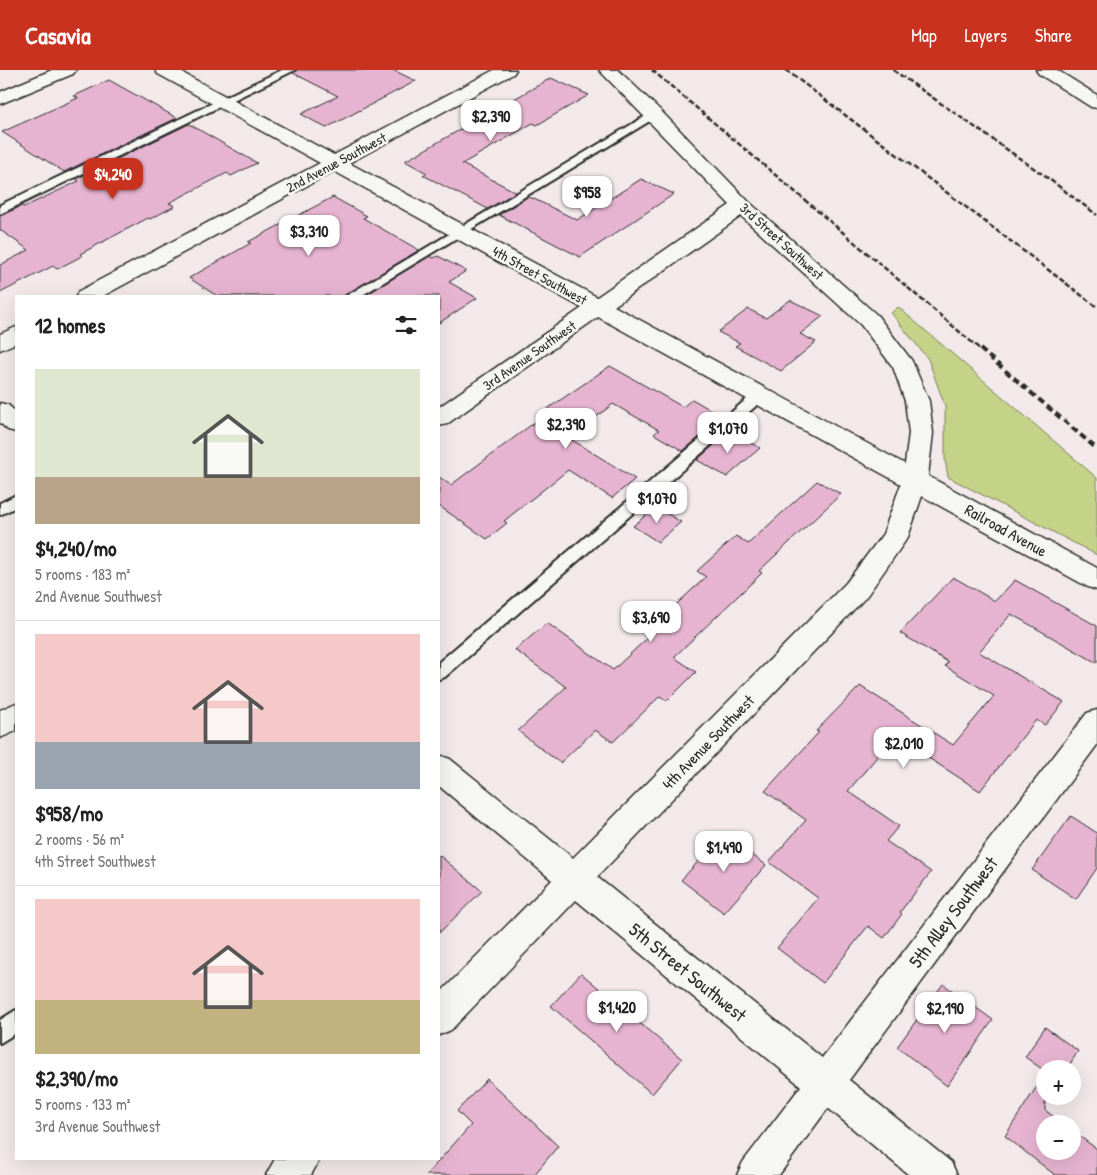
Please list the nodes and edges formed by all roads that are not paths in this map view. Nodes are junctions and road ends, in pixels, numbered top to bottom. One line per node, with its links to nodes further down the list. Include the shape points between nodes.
1 (68, 70): 7 (street)
2 (164, 70): 8 (street, 4th Street Southwest)
3 (290, 70): 8 (lane)
4 (507, 70): 11 (street, 2nd Avenue Southwest)
5 (608, 70): 10 (street, 3rd Street Southwest)
6 (1045, 70): 9 (street)
7 (0, 99)
8 (222, 102): 11 (street, 4th Street Southwest); 13 (lane)
9 (1097, 103)
10 (654, 114): 12 (street, 3rd Street Southwest); 14 (lane)
11 (334, 163): 14 (street, 4th Street Southwest); 15 (street, 2nd Avenue Southwest)
12 (742, 206): 17 (street, 3rd Avenue Southwest); 24 (street, 3rd Street Southwest, via 869,320 904,366 917,401)
13 (0, 210)
14 (460, 231): 16 (lane); 17 (street, 4th Street Southwest)
15 (89, 295)
16 (354, 295)
17 (598, 306): 20 (street, 4th Street Southwest); 22 (street, 3rd Avenue Southwest)
18 (15, 335): 19 (street)
19 (0, 343)
20 (760, 395): 25 (street, 4th Street Southwest); 29 (lane)
21 (0, 411): 23 (street)
22 (440, 417)
23 (15, 423)
24 (921, 433): 25 (street, 4th Avenue Southwest)
25 (915, 480): 28 (street, Railroad Avenue); 34 (street, 4th Avenue Southwest, via 895,537 856,590)
26 (15, 501): 27 (lane)
27 (0, 510)
28 (1097, 580)
29 (440, 671)
30 (15, 716): 32 (street)
31 (1097, 722): 38 (street, 5th Alley Southwest)
32 (0, 726)
33 (440, 769): 34 (street, 5th Street Southwest)
34 (575, 879): 35 (street, 4th Avenue Southwest); 38 (street, 5th Street Southwest)
35 (440, 1017)
36 (15, 1021): 37 (lane)
37 (0, 1033)
38 (824, 1083): 41 (street, 5th Alley Southwest); 42 (street, 5th Street Southwest)
39 (300, 1160): 40 (street)
40 (285, 1175)
41 (756, 1175)
42 (938, 1175)

